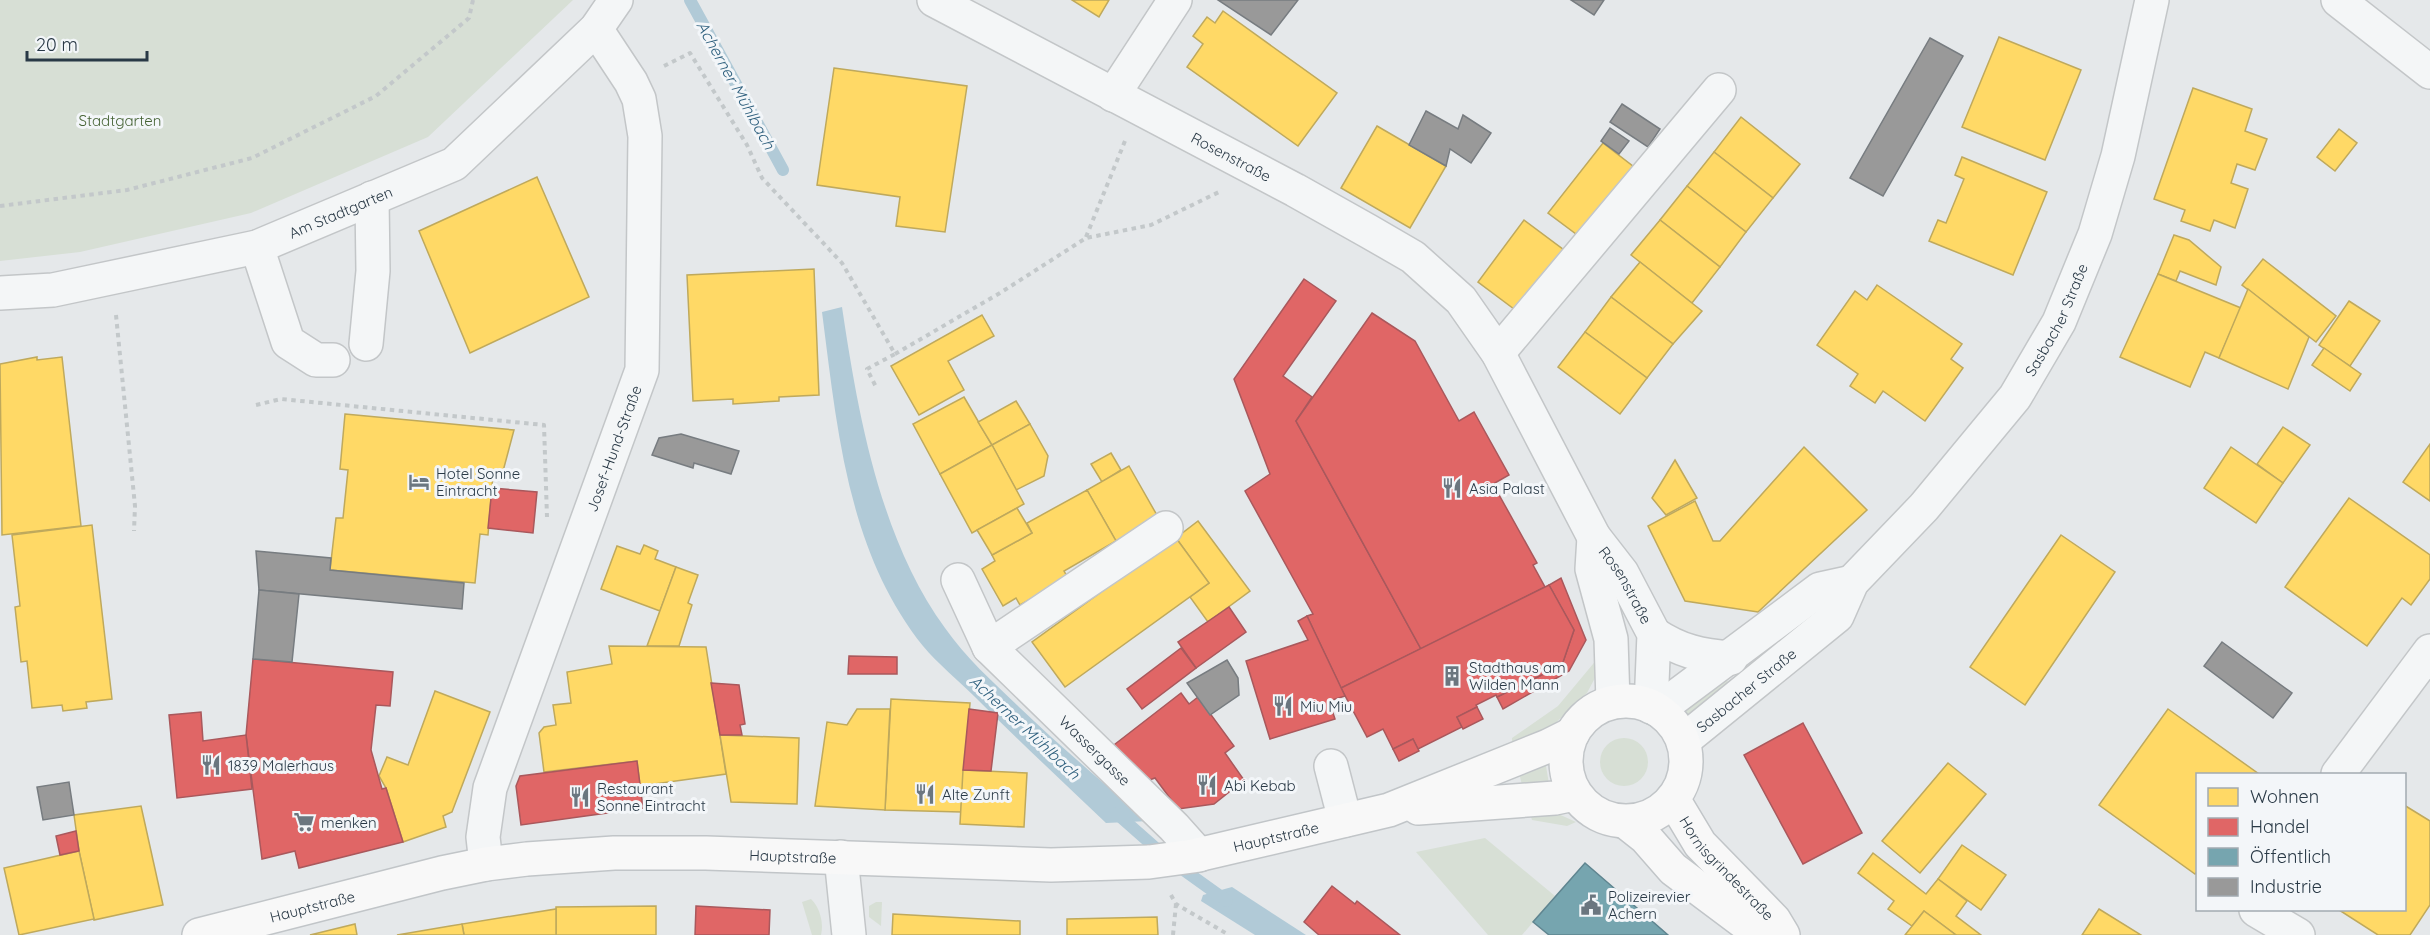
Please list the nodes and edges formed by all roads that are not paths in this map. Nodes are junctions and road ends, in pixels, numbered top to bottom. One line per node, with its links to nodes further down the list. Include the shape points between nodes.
1 (616, 0): 6 (street, Am Stadtgarten)
2 (934, 0): 9 (street, Rosenstraße)
3 (1175, 0): 9 (street)
4 (2152, 0): 19 (street, Sasbacher Straße, via 2118,156 2098,223 2059,322 2015,397 1924,507)
5 (2338, 0): 7 (street)
6 (596, 29): 10 (street, Am Stadtgarten, via 454,164); 37 (street, Josef-Hund-Straße, via 639,99 645,136 642,370 490,788 483,837)
7 (2430, 72)
8 (1719, 90): 14 (street)
9 (1126, 102): 14 (street, Rosenstraße, via 1413,257 1461,300)
10 (372, 198): 11 (street, Am Stadtgarten); 13 (street, via 373,271)
11 (257, 247): 12 (street, Am Stadtgarten, via 53,290); 15 (street, via 288,342 315,360)
12 (0, 293)
13 (366, 344)
14 (1498, 353): 17 (street, Rosenstraße)
15 (333, 360)
16 (1166, 528): 21 (street)
17 (1594, 537): 20 (street, Rosenstraße, via 1622,573); 24 (street, Rosenstraße, via 1592,569 1611,639)
18 (958, 580): 21 (street, Wassergasse)
19 (1852, 582): 23 (street, via 1820,590); 27 (street, Sasbacher Straße, via 1837,616)
20 (1654, 634): 23 (street, via 1703,656); 25 (street, Rosenstraße)
21 (988, 647): 35 (street, Wassergasse, via 1174,827)
22 (2430, 651): 29 (street)
23 (1731, 658): 25 (street)
24 (1613, 702): 25 (main road, via 1639,702); 26 (main road, via 1582,719)
25 (1655, 708): 27 (main road, via 1677,729)
26 (1572, 734): 30 (main road, via 1565,758); 32 (main road, Hauptstraße)
27 (1683, 741): 31 (main road, via 1684,777)
28 (1331, 766): 33 (street)
29 (2339, 773)
30 (1575, 794): 32 (main road, Hauptstraße); 34 (main road, via 1602,817)
31 (1673, 799): 34 (main road, via 1657,813); 42 (main road, Hornisgrindestraße, via 1700,844 1774,920)
32 (1389, 810): 33 (main road, Hauptstraße)
33 (1345, 820): 35 (main road, Hauptstraße)
34 (1626, 822): 41 (main road, Hornisgrindestraße, via 1673,869)
35 (1196, 855): 36 (main road, Hauptstraße, via 1149,862 1051,865)
36 (841, 857): 37 (main road, Hauptstraße, via 614,853); 40 (street)
37 (486, 864): 39 (main road, Hauptstraße)
38 (2259, 911): 43 (street)
39 (199, 935)
40 (849, 935)
41 (1761, 935)
42 (1783, 935)
43 (2298, 935)

